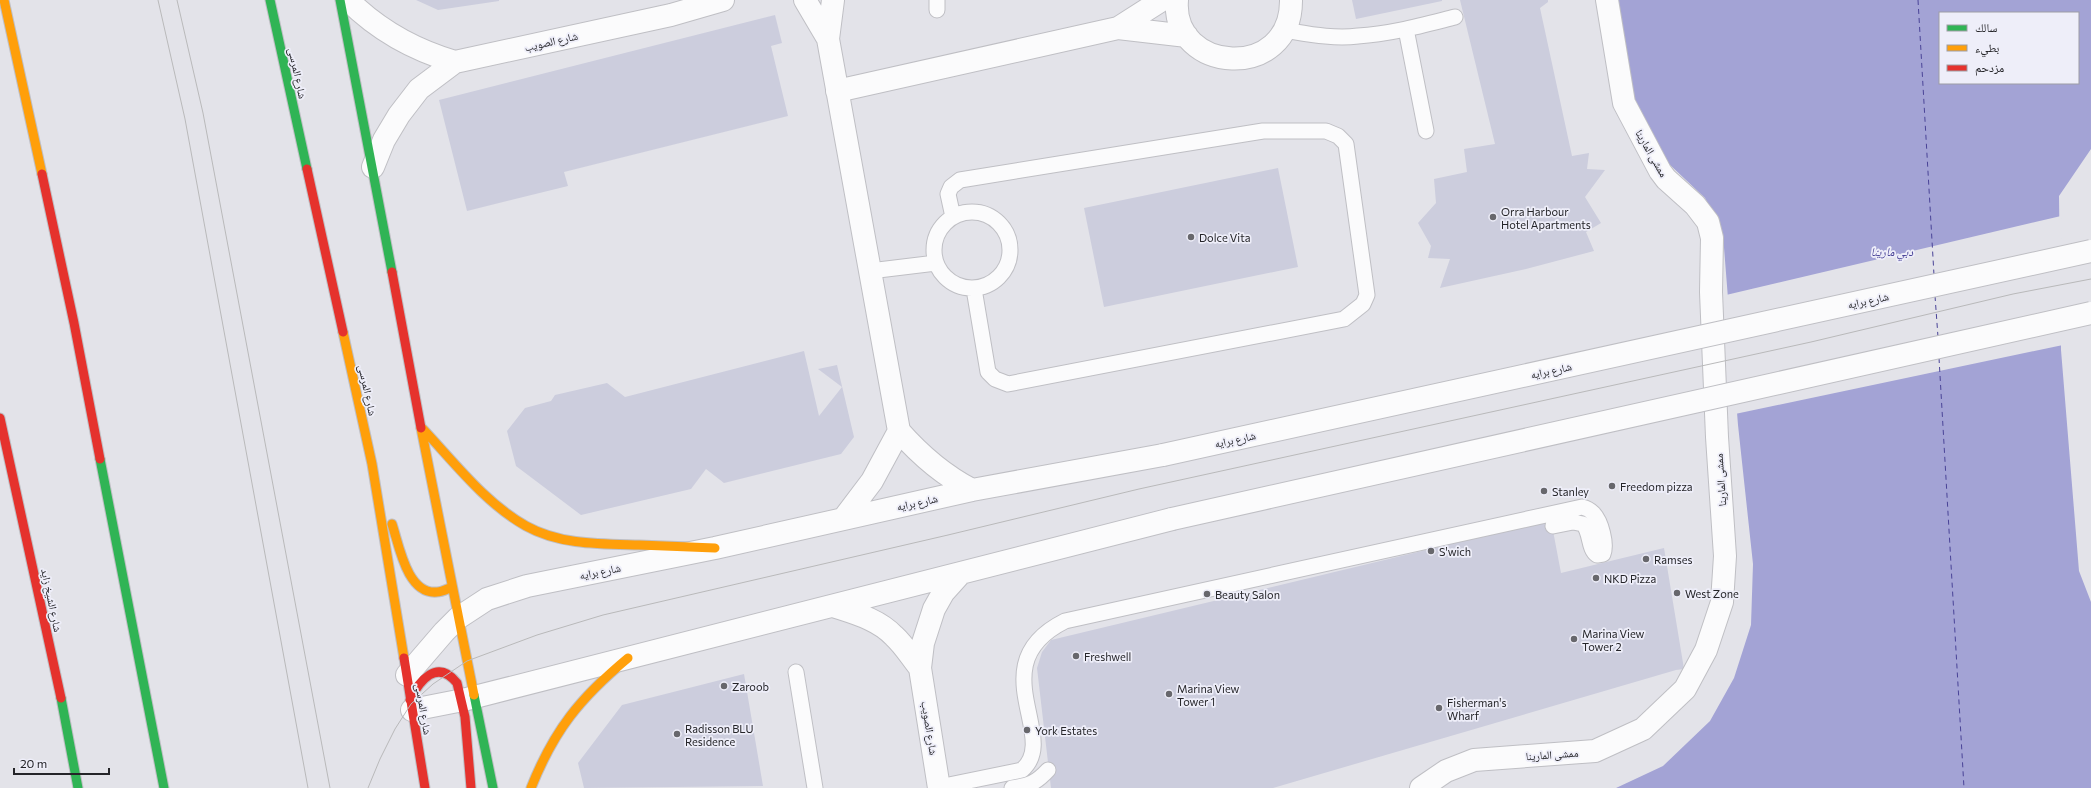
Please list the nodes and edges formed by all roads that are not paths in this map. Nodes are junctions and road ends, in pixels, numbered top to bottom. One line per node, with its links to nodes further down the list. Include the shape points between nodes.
1 (4, 0): 50 (main road, via 74,323)
2 (270, 0): 33 (main road, شارع المرسى)
3 (340, 0): 23 (main road)
4 (348, 0): 20 (street, شارع الصويب, via 380,28 428,54)
5 (675, 0): 14 (street)
6 (723, 0): 14 (street, شارع الصويب, via 694,10)
7 (805, 0): 19 (street)
8 (833, 0): 19 (street)
9 (1162, 0): 15 (street)
10 (1177, 0): 18 (street, via 1180,21)
11 (1291, 0): 17 (street, via 1291,12)
12 (1607, 0): 58 (street, ممشى المارينا, via 1624,103 1660,171 1695,205 1708,222 1712,238 1711,292 1716,437 1725,556 1722,602 1706,650 1685,688 1643,729 1595,752 1474,760 1446,771)
13 (1455, 17): 16 (lane)
14 (647, 19): 20 (street, شارع الصويب)
15 (1118, 28): 18 (street); 21 (street)
16 (1406, 29): 17 (lane, via 1358,36 1326,37); 22 (lane)
17 (1284, 30): 18 (street, via 1273,45 1256,56 1238,60 1218,58 1201,49)
18 (1187, 36)
19 (828, 39): 21 (street)
20 (455, 62): 23 (street, شارع الصويب, via 419,90 398,115)
21 (837, 91): 27 (street)
22 (1426, 131)
23 (373, 167): 31 (main road)
24 (953, 217): 26 (lane, via 943,225 936,237); 28 (lane, via 970,212 987,214 1001,224 1010,239 1011,256 1004,272 991,284); 28 (lane, via 948,194 951,187 960,180 1262,131 1326,131 1338,136 1346,144 1367,295 1363,304 1344,319 1008,384 995,379 988,372)
25 (2091, 251): 34 (street, شارع برايه, bridge, via 1163,455)
26 (936, 263): 27 (lane); 28 (lane, via 947,280)
27 (870, 271): 32 (street)
28 (974, 289)
29 (2091, 313): 38 (street, bridge, via 1172,519)
30 (0, 418): 49 (main road, شارع الشيخ زايد, via 70,736)
31 (422, 428): 37 (main road, via 478,489 513,518 542,534 572,542); 39 (main road)
32 (899, 431): 34 (street, via 935,467); 35 (street, via 872,481)
33 (372, 464): 39 (main road, via 411,580 419,588 430,592 443,592); 45 (main road, شارع المرسى)
34 (972, 490): 35 (street, شارع برايه)
35 (844, 518): 37 (street, شارع برايه)
36 (1553, 526): 56 (lane, via 1573,522 1583,524 1589,532 1593,551 1597,555 1603,554 1605,549 1597,518 1593,512 1582,507 1066,621 1048,631 1034,646 1024,671 1023,684 1034,749 1028,764 1022,770)
37 (716, 548): 41 (street, شارع برايه, via 526,586 487,599)
38 (961, 573): 40 (street); 43 (street, شارع الصويب, via 943,593 934,609 925,631)
39 (452, 587): 41 (main road)
40 (833, 606): 42 (street); 43 (street, شارع الصويب, via 880,624 894,635)
41 (458, 618): 45 (street, شارع برايه); 46 (main road)
42 (628, 658): 46 (street); 54 (main road, via 597,683 574,708 544,756)
43 (920, 668): 56 (street, شارع الصويب)
44 (796, 672): 55 (lane)
45 (407, 675): 47 (main road, شارع المرسى)
46 (468, 699): 47 (street); 47 (main road, via 456,681 446,674 434,673 424,677 418,684); 52 (main road); 53 (main road)
47 (411, 705): 51 (main road, شارع المرسى)
48 (1048, 770): 57 (lane, via 1039,780 1028,786)
49 (78, 788)
50 (164, 788)
51 (425, 788)
52 (471, 788)
53 (493, 788)
54 (532, 788)
55 (815, 788)
56 (939, 788)
57 (1012, 788)
58 (1421, 788)

